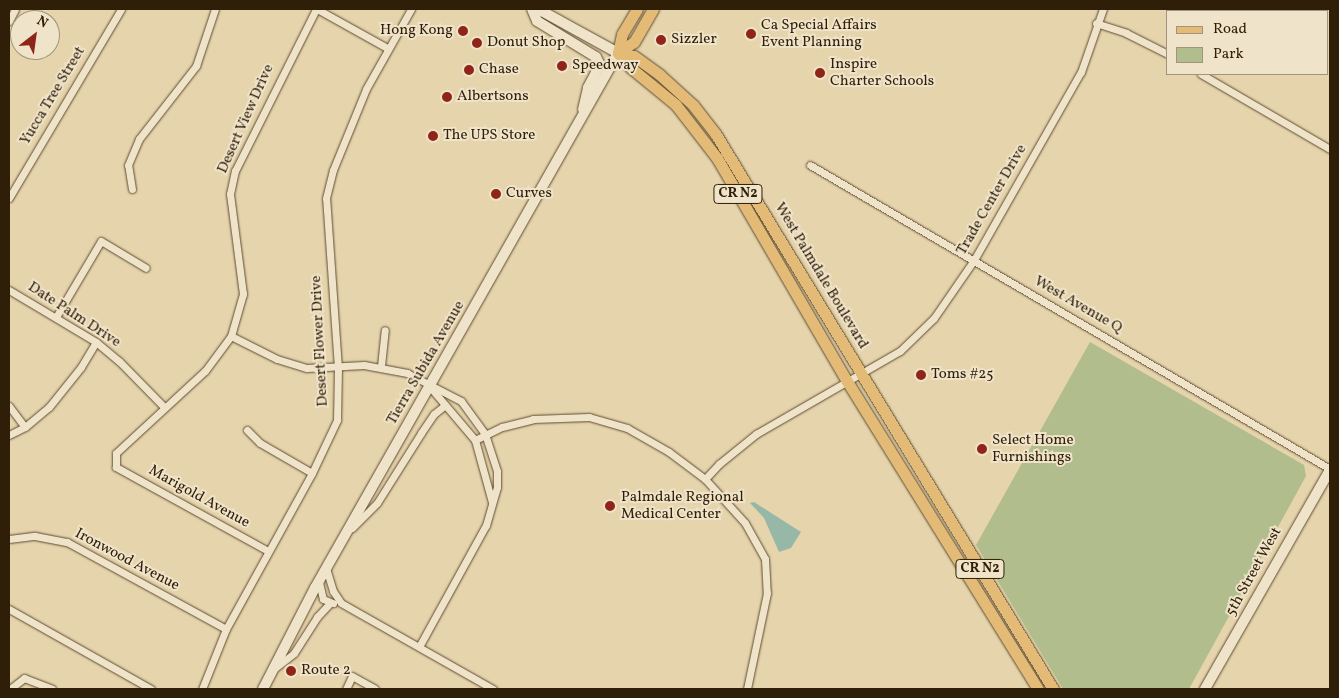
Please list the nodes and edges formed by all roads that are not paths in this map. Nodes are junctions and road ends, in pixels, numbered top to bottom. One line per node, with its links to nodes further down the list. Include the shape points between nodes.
1 (15, 9): 11 (street)
2 (121, 9): 23 (street, Yucca Tree Street)
3 (215, 9): 22 (street, via 196,66 139,139 128,165)
4 (317, 9): 13 (street); 29 (street, Desert View Drive, via 235,171 230,194 242,294)
5 (411, 9): 13 (street, Desert Flower Drive)
6 (532, 9): 17 (main road, via 537,21 596,57 600,65 588,88)
7 (538, 9): 14 (main road, CR N2)
8 (637, 9): 14 (main road, via 622,34)
9 (653, 9): 14 (main road, via 634,42)
10 (1103, 9): 12 (street, Trade Center Drive)
11 (9, 20)
12 (1096, 23): 15 (street, via 1126,33); 24 (street, Trade Center Drive, via 1081,72)
13 (387, 48): 32 (street, Desert Flower Drive, via 366,89 333,170 326,198)
14 (618, 53): 17 (main road, Tierra Subida Avenue); 18 (main road, West Palmdale Boulevard / CR N2, via 634,56 660,75 693,105); 20 (main road, West Palmdale Boulevard / CR N2, via 676,106)
15 (1166, 53)
16 (1203, 75): 19 (street)
17 (580, 120): 35 (main road, Tierra Subida Avenue)
18 (723, 143): 20 (main road); 33 (main road, West Palmdale Boulevard / CR N2)
19 (1330, 149)
20 (713, 152): 34 (main road, West Palmdale Boulevard / CR N2)
21 (810, 165): 24 (street, West Avenue Q)
22 (132, 189)
23 (9, 198)
24 (974, 260): 33 (street, Trade Center Drive, via 921,332 900,351); 45 (street, West Avenue Q)
25 (146, 268): 27 (street, via 101,242)
26 (9, 290): 27 (street, Date Palm Drive)
27 (56, 317): 30 (street, Date Palm Drive)
28 (385, 330): 31 (street)
29 (231, 336): 32 (street, via 296,366); 38 (street, Desert View Drive, via 205,371)
30 (96, 342): 38 (street, Date Palm Drive, via 120,361); 39 (street, via 49,407)
31 (382, 366): 32 (street); 35 (street, via 407,373)
32 (338, 368): 46 (street, Desert Flower Drive, via 337,420)
33 (863, 373): 34 (street, Trade Center Drive); 59 (main road, West Palmdale Boulevard / CR N2)
34 (847, 381): 47 (street, Trade Center Drive, via 756,434 718,464); 61 (main road, West Palmdale Boulevard / CR N2)
35 (430, 387): 36 (street); 41 (street, via 449,392 461,401); 49 (main road, Tierra Subida Avenue)
36 (445, 405): 43 (street); 49 (street, via 434,414 377,503)
37 (9, 406): 39 (street)
38 (164, 407): 44 (street, Desert View Drive, via 116,453)
39 (24, 428): 42 (street)
40 (246, 430): 46 (street, via 260,443)
41 (485, 434): 43 (street); 47 (street, via 554,416 608,421 652,442); 48 (street, via 497,471 497,487)
42 (9, 435)
43 (475, 440): 48 (street)
44 (116, 467): 51 (street, Marigold Avenue)
45 (1330, 470): 73 (main road, 5th Street West)
46 (312, 473): 51 (street, Desert Flower Drive)
47 (706, 479): 70 (street, via 745,523 765,559 767,593)
48 (492, 502): 58 (street, via 486,525)
49 (346, 534): 52 (main road, Tierra Subida Avenue)
50 (9, 539): 57 (street, Ironwood Avenue, via 36,536 67,542)
51 (268, 551): 57 (street, Desert Flower Drive)
52 (326, 568): 53 (main road, Tierra Subida Avenue); 55 (street, via 332,591)
53 (318, 582): 54 (street, via 323,599); 60 (main road, Tierra Subida Avenue)
54 (330, 603): 55 (street); 60 (street, via 294,653)
55 (341, 603): 58 (street)
56 (9, 609): 64 (street)
57 (226, 629): 65 (street, Desert Flower Drive)
58 (419, 647): 69 (street)
59 (1038, 664): 61 (main road); 72 (main road, West Palmdale Boulevard / CR N2)
60 (271, 671): 66 (main road, Tierra Subida Avenue)
61 (1028, 671): 71 (main road, West Palmdale Boulevard / CR N2)
62 (10, 689): 63 (street, via 24,678)
63 (52, 689)
64 (151, 689)
65 (202, 689)
66 (263, 689)
67 (346, 689): 68 (street, via 352,676)
68 (375, 689)
69 (493, 689)
70 (747, 689)
71 (1038, 689)
72 (1053, 689)
73 (1205, 689)

